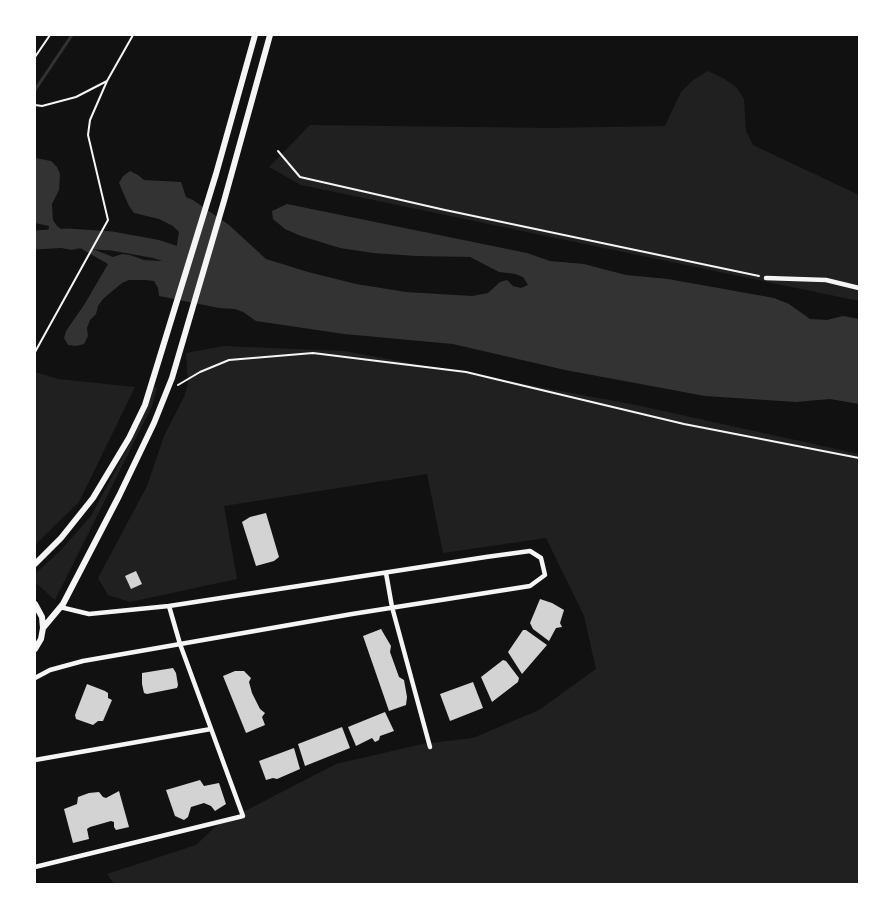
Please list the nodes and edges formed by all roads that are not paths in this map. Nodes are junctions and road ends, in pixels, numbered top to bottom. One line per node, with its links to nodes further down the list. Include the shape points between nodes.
1 (255, 35): 5 (main road, via 145,406 93,498)
2 (270, 35): 9 (main road, via 172,378 119,496)
3 (766, 278): 4 (street, via 826,280)
4 (859, 288)
5 (35, 564)
6 (386, 573): 8 (street); 10 (street); 10 (street, via 530,552 541,558 545,575 530,586)
7 (35, 604): 11 (main road, via 42,617)
8 (169, 606): 9 (street, via 89,614); 12 (street)
9 (60, 607): 11 (main road)
10 (392, 607): 12 (street); 16 (street)
11 (43, 628): 13 (main road)
12 (180, 644): 14 (street, via 83,661 50,670); 15 (street)
13 (35, 649)
14 (35, 678)
15 (211, 729): 17 (street); 18 (street, via 243,816)
16 (430, 747)
17 (35, 760)
18 (35, 867)

